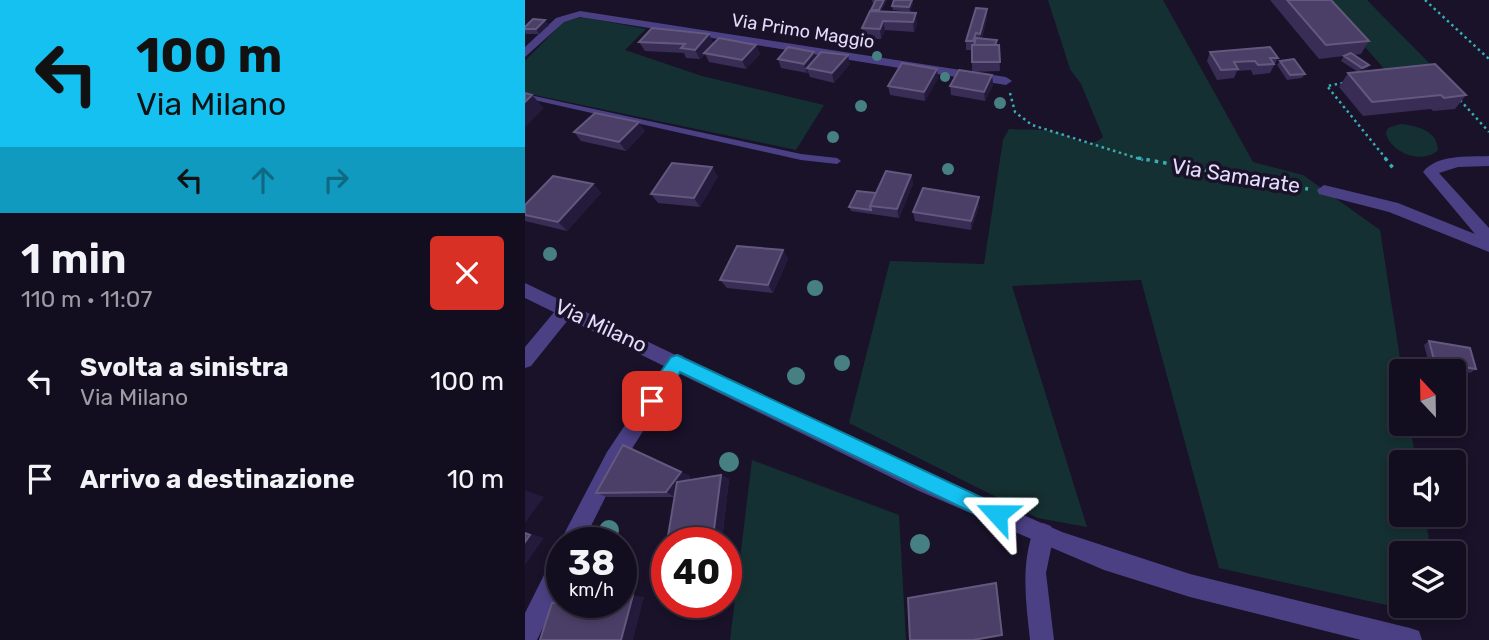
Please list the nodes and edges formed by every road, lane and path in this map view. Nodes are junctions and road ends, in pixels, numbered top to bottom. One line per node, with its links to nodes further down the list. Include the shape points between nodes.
1 (1425, 0): 3 (path)
2 (525, 53): 4 (street, Via Primo Maggio, via 560,20 580,14)
3 (1489, 59)
4 (1006, 81): 12 (path, Via Samarate, via 1015,113 1032,125 1149,162)
5 (1350, 82): 11 (path, via 1327,86)
6 (525, 96): 9 (lane)
7 (1457, 97): 8 (path)
8 (1489, 132)
9 (837, 161)
10 (1489, 161): 13 (street, via 1455,162 1430,172)
11 (1393, 168)
12 (1324, 190): 14 (street, Via Samarate, via 1393,207)
13 (1489, 239)
14 (1489, 246)
15 (525, 290): 16 (street, Via Milano)
16 (566, 310): 17 (street); 18 (street, Via Milano)
17 (525, 360)
18 (677, 362): 19 (street, via 614,460); 20 (street, Via Milano)
19 (580, 527)
20 (1043, 534): 23 (street, via 1035,580); 24 (street, Via Milano, via 1182,583)
21 (546, 595): 22 (street)
22 (525, 638)
23 (1042, 640)
24 (1410, 640)

